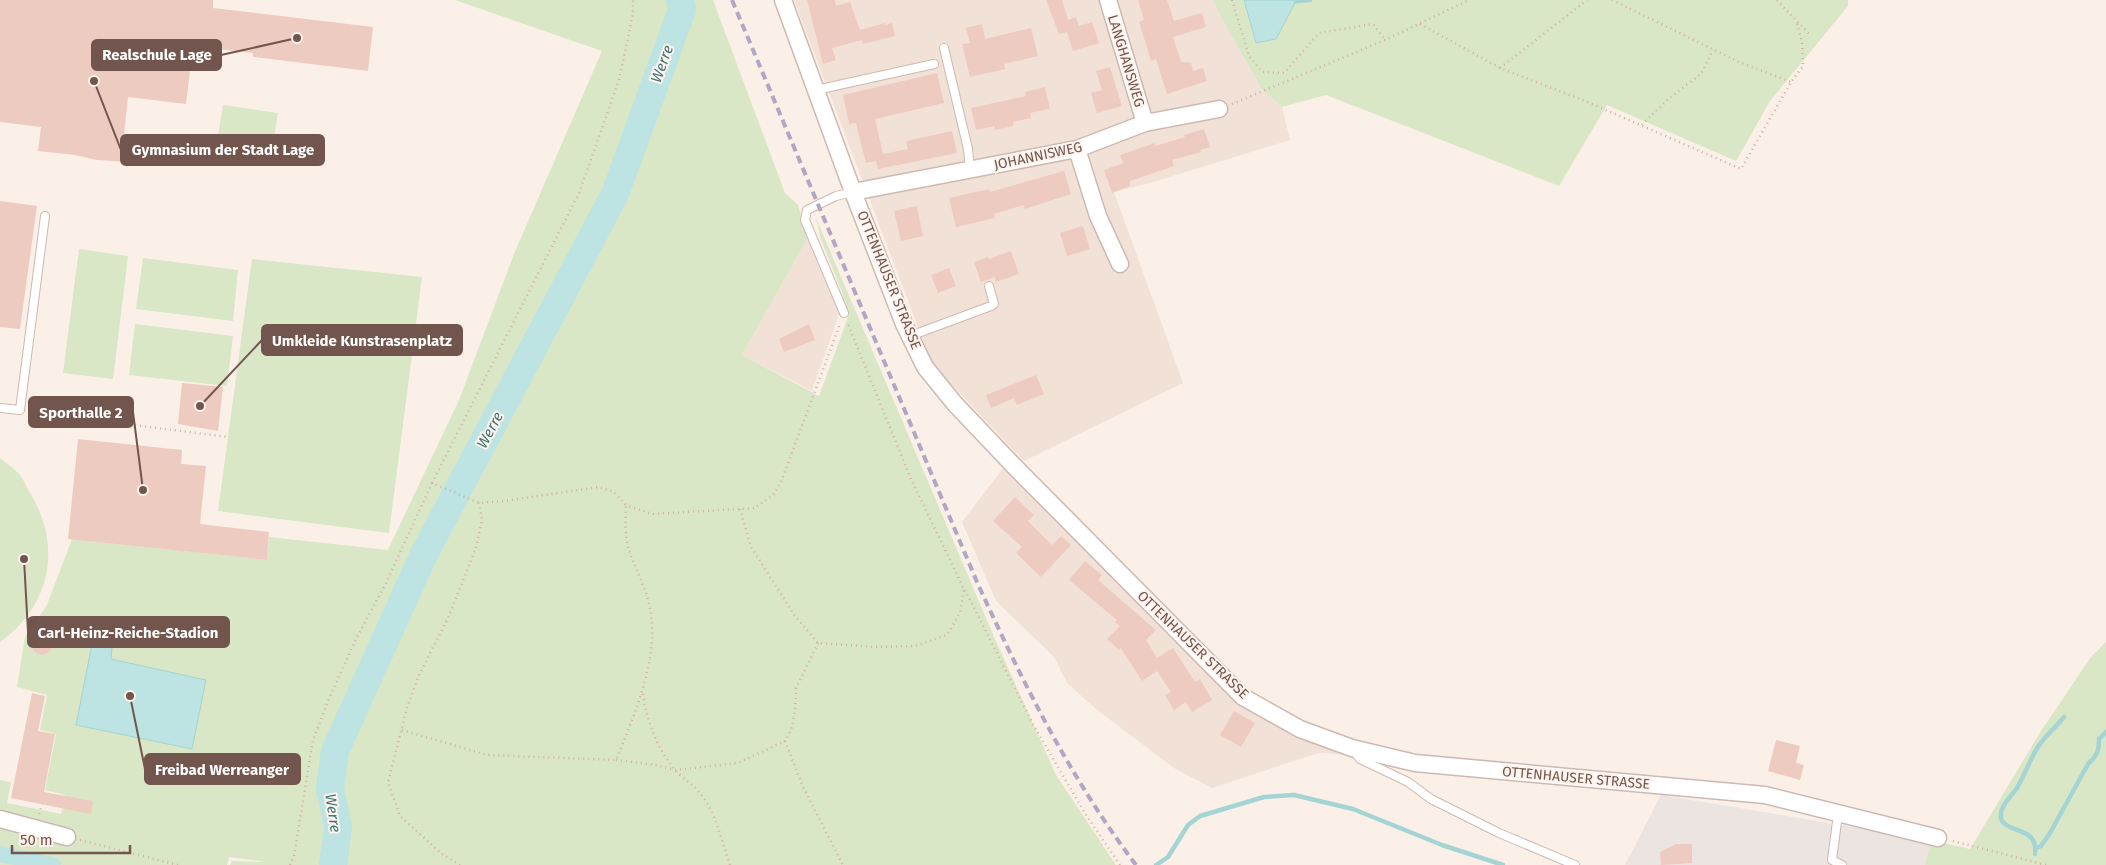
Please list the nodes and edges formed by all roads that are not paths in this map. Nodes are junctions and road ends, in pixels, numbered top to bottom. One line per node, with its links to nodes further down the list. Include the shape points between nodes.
1 (784, 0): 5 (street, OTTENHAUSER STRASSE)
2 (1108, 0): 7 (street, LANGHANSWEG)
3 (944, 48): 9 (lane)
4 (934, 64): 5 (lane)
5 (816, 90): 10 (street, OTTENHAUSER STRASSE)
6 (1219, 109): 7 (street, JOHANNISWEG)
7 (1145, 123): 8 (street, JOHANNISWEG)
8 (1077, 149): 9 (street, JOHANNISWEG); 12 (street, via 1098,216)
9 (970, 170): 10 (street, JOHANNISWEG)
10 (853, 192): 14 (lane, via 817,204 807,210 805,220); 15 (street, OTTENHAUSER STRASSE)
11 (45, 216): 16 (lane, via 20,410)
12 (1120, 264)
13 (989, 286): 15 (lane, via 992,306)
14 (844, 313)
15 (910, 336): 17 (street, OTTENHAUSER STRASSE, via 925,367 956,404 1243,697 1300,729)
16 (0, 408)
17 (1352, 748): 18 (street, OTTENHAUSER STRASSE, via 1415,763 1765,794); 22 (lane, via 1360,759 1408,782 1431,799)
18 (1838, 814): 21 (street, OTTENHAUSER STRASSE); 23 (lane, via 1832,860)
19 (0, 819): 20 (street)
20 (67, 837)
21 (1938, 838)
22 (1574, 865)
23 (1842, 865)

